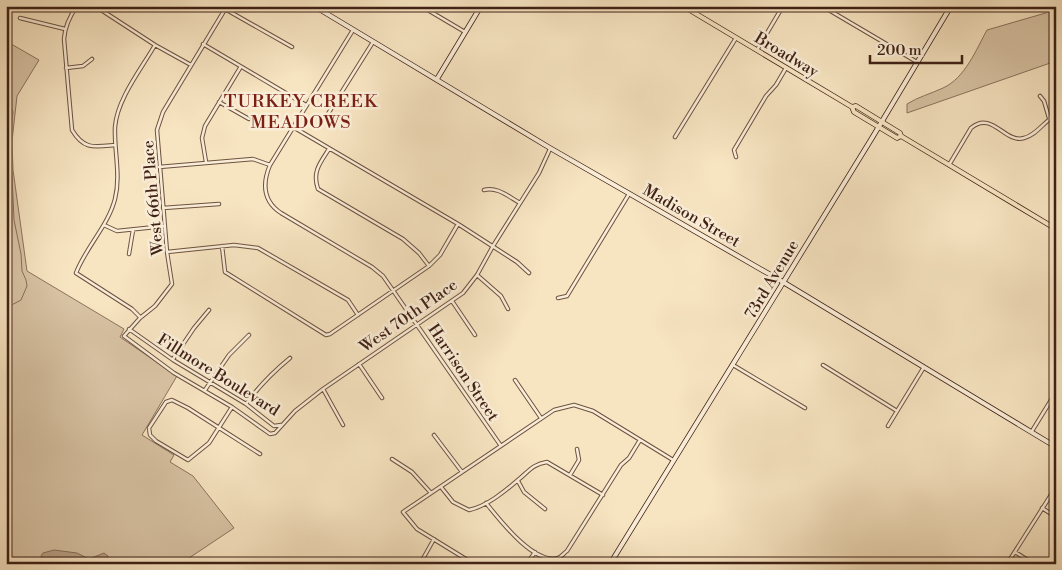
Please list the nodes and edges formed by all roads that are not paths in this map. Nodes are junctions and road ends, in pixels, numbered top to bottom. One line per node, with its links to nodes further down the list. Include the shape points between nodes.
1 (77, 6): 12 (street)
2 (96, 6): 18 (street)
3 (314, 6): 13 (street, Madison Street)
4 (421, 6): 14 (street)
5 (481, 6): 14 (street)
6 (683, 6): 15 (main road, Broadway)
7 (783, 6): 20 (street)
8 (822, 6): 22 (street)
9 (951, 6): 22 (street, 73rd Avenue)
10 (226, 8): 17 (street, West 66th Place); 19 (street)
11 (20, 18): 12 (street)
12 (65, 29): 24 (street)
13 (353, 30): 16 (street, Madison Street); 30 (street)
14 (466, 33): 27 (street)
15 (736, 38): 20 (main road, Broadway); 40 (street)
16 (373, 42): 27 (street, Madison Street); 33 (street)
17 (203, 44): 23 (street, West 66th Place); 25 (street)
18 (155, 45): 23 (street); 41 (street, via 124,99 116,124)
19 (292, 47)
20 (757, 50): 26 (main road, Broadway)
21 (92, 59): 24 (street, via 83,66)
22 (917, 62): 36 (street, 73rd Avenue)
23 (191, 65): 48 (street, West 66th Place, via 163,112 157,130)
24 (66, 68): 41 (street, via 72,130 84,145 94,148)
25 (240, 68): 29 (street); 30 (street)
26 (786, 68): 31 (main road, Broadway); 44 (street, via 734,150)
27 (437, 79): 43 (street, Madison Street)
28 (1040, 96): 34 (street)
29 (219, 102): 35 (street); 45 (street, via 202,138)
30 (306, 105): 37 (street)
31 (852, 107): 36 (main road, Broadway, via 856,106); 38 (main road, Broadway, via 854,112)
32 (1056, 115): 34 (street)
33 (326, 117)
34 (1049, 118): 47 (street, via 1025,138 1013,136 987,123 976,124)
35 (249, 119)
36 (882, 122): 38 (street, 73rd Avenue); 39 (main road, Broadway)
37 (293, 127): 42 (street); 46 (street)
38 (879, 127): 39 (main road, Broadway, via 897,138); 66 (street, 73rd Avenue)
39 (901, 136): 47 (main road, Broadway)
40 (675, 137)
41 (115, 145): 55 (street, via 118,181)
42 (329, 148): 54 (street); 63 (street, via 317,167 318,189 403,239)
43 (550, 148): 50 (street, Madison Street); 51 (street, West 70th Place)
44 (736, 157)
45 (206, 162): 46 (street, via 252,159); 48 (street)
46 (270, 165): 67 (street, Harrison Street, via 265,180 269,203 280,213 372,268)
47 (949, 165): 57 (main road, Broadway)
48 (159, 167): 53 (street, West 66th Place)
49 (484, 190): 51 (street, via 500,191)
50 (630, 194): 66 (street, Madison Street); 68 (street, via 567,296)
51 (520, 203): 60 (street, West 70th Place)
52 (219, 204): 53 (street)
53 (163, 208): 56 (street, West 66th Place)
54 (458, 224): 60 (street); 63 (street, via 440,255)
55 (104, 225): 58 (street, via 117,231); 73 (street, via 76,273 132,309)
56 (165, 226): 58 (street); 61 (street, West 66th Place)
57 (1056, 229)
58 (133, 230): 62 (street)
59 (222, 246): 61 (street); 72 (street, via 258,248 348,300); 72 (street, via 225,272 326,335)
60 (493, 246): 64 (street); 65 (street, West 70th Place)
61 (167, 252): 73 (street, West 66th Place, via 172,284 155,306)
62 (129, 254)
63 (429, 266): 67 (street)
64 (529, 273)
65 (477, 275): 69 (street, West 70th Place); 70 (street, via 501,296)
66 (783, 282): 81 (street, 73rd Avenue); 83 (street, Madison Street)
67 (394, 290): 72 (street); 74 (street, Harrison Street)
68 (558, 298)
69 (452, 301): 74 (street, West 70th Place); 77 (street)
70 (508, 309)
71 (209, 310): 79 (street)
72 (358, 315)
73 (140, 318): 75 (street, West 66th Place)
74 (418, 324): 80 (street, West 70th Place); 102 (street, Harrison Street)
75 (129, 329): 79 (street, Fillmore Boulevard); 87 (street, Fillmore Boulevard, via 125,338)
76 (249, 335): 85 (street, via 229,355)
77 (475, 335)
78 (290, 358): 90 (street, via 263,382)
79 (172, 360): 85 (street, Fillmore Boulevard)
80 (359, 364): 86 (street, West 70th Place); 89 (street)
81 (732, 365): 92 (street); 107 (street, 73rd Avenue)
82 (823, 365): 93 (street)
83 (924, 367): 93 (street); 99 (street, Madison Street)
84 (515, 380): 94 (street)
85 (210, 382): 87 (street); 90 (street, Fillmore Boulevard)
86 (323, 389): 95 (street, West 70th Place); 96 (street)
87 (205, 391): 91 (street, Fillmore Boulevard)
88 (1056, 392): 99 (street)
89 (382, 398)
90 (246, 404): 95 (street, Fillmore Boulevard, via 274,426)
91 (232, 407): 95 (street, Fillmore Boulevard, via 270,434); 98 (street)
92 (805, 408)
93 (897, 411): 97 (street)
94 (541, 418): 101 (street, via 564,407 584,407); 102 (street)
95 (281, 425)
96 (343, 425)
97 (888, 426)
98 (220, 428): 98 (street, via 209,443 188,460 156,441 150,436 149,428 166,402 172,400); 105 (street)
99 (1032, 431): 103 (street, Madison Street)
100 (434, 435): 108 (street)
101 (640, 440): 107 (street); 114 (street)
102 (501, 446): 108 (street)
103 (1056, 447)
104 (576, 449): 109 (street, via 579,460)
105 (260, 454)
106 (392, 459): 113 (street, via 412,472)
107 (674, 460): 125 (street, 73rd Avenue)
108 (462, 472): 111 (street)
109 (570, 475): 110 (street, via 547,462 537,464); 114 (street)
110 (518, 480): 115 (street); 117 (street, via 524,492)
111 (441, 486): 113 (street); 115 (street, via 459,507 469,510)
112 (1056, 487): 116 (street)
113 (431, 493): 119 (street, via 402,512 417,529)
114 (603, 495): 120 (street, via 567,551 558,558 548,558)
115 (486, 503): 120 (street, via 508,531)
116 (1042, 508): 118 (street); 121 (street)
117 (545, 509)
118 (1056, 517)
119 (434, 539): 122 (street); 123 (street)
120 (535, 552): 124 (street)
121 (1014, 552): 126 (street); 127 (street)
122 (420, 564)
123 (474, 564)
124 (527, 564)
125 (610, 564)
126 (1007, 564)
127 (1034, 564)

